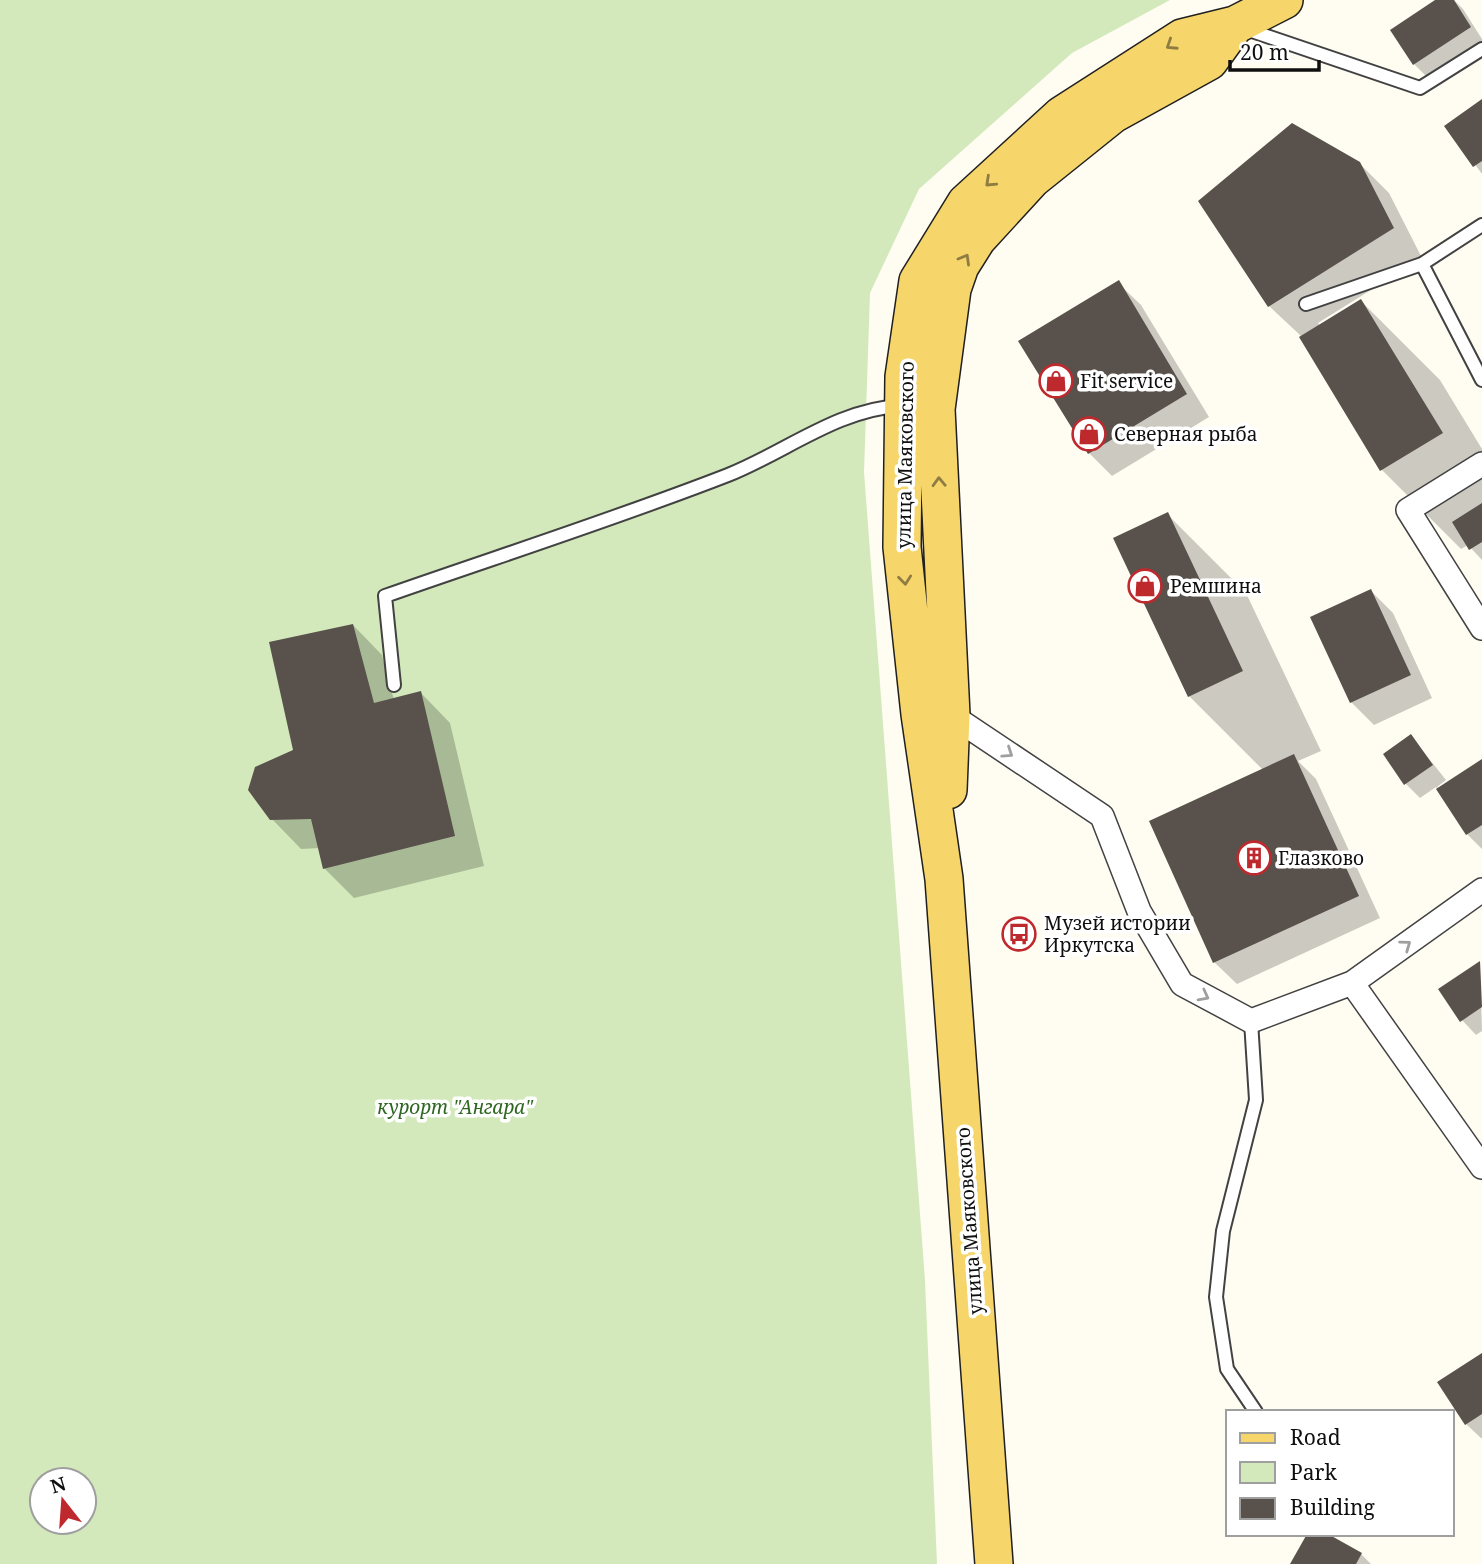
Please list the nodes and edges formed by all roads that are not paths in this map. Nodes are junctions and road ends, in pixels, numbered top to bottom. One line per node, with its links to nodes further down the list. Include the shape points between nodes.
1 (1284, 0): 2 (main road, улица Маяковского)
2 (1235, 25): 3 (lane, via 1420,88); 8 (main road, улица Маяковского, one-way to 8, via 1182,38 1062,115 966,203 918,281); 12 (main road, улица Маяковского, one-way to 2, via 936,409 952,289 960,266 976,239 1032,179 1113,114 1209,61)
3 (1482, 49)
4 (1482, 225): 5 (lane)
5 (1422, 264): 6 (lane); 7 (lane)
6 (1306, 304)
7 (1482, 380)
8 (904, 406): 11 (lane, via 855,415 730,474 384,596); 13 (main road, улица Маяковского, one-way to 13, via 902,547)
9 (1482, 464): 10 (street, via 1408,510)
10 (1482, 628)
11 (394, 685)
12 (951, 715): 13 (main road, улица Маяковского); 16 (street, one-way to 16, via 1102,816 1139,911 1182,984)
13 (944, 878): 19 (main road, улица Маяковского)
14 (1482, 890): 15 (street, one-way to 14)
15 (1352, 983): 16 (street); 17 (street)
16 (1251, 1021): 18 (lane, via 1256,1100 1223,1231 1216,1297 1227,1369)
17 (1482, 1167)
18 (1255, 1410)
19 (994, 1564)

